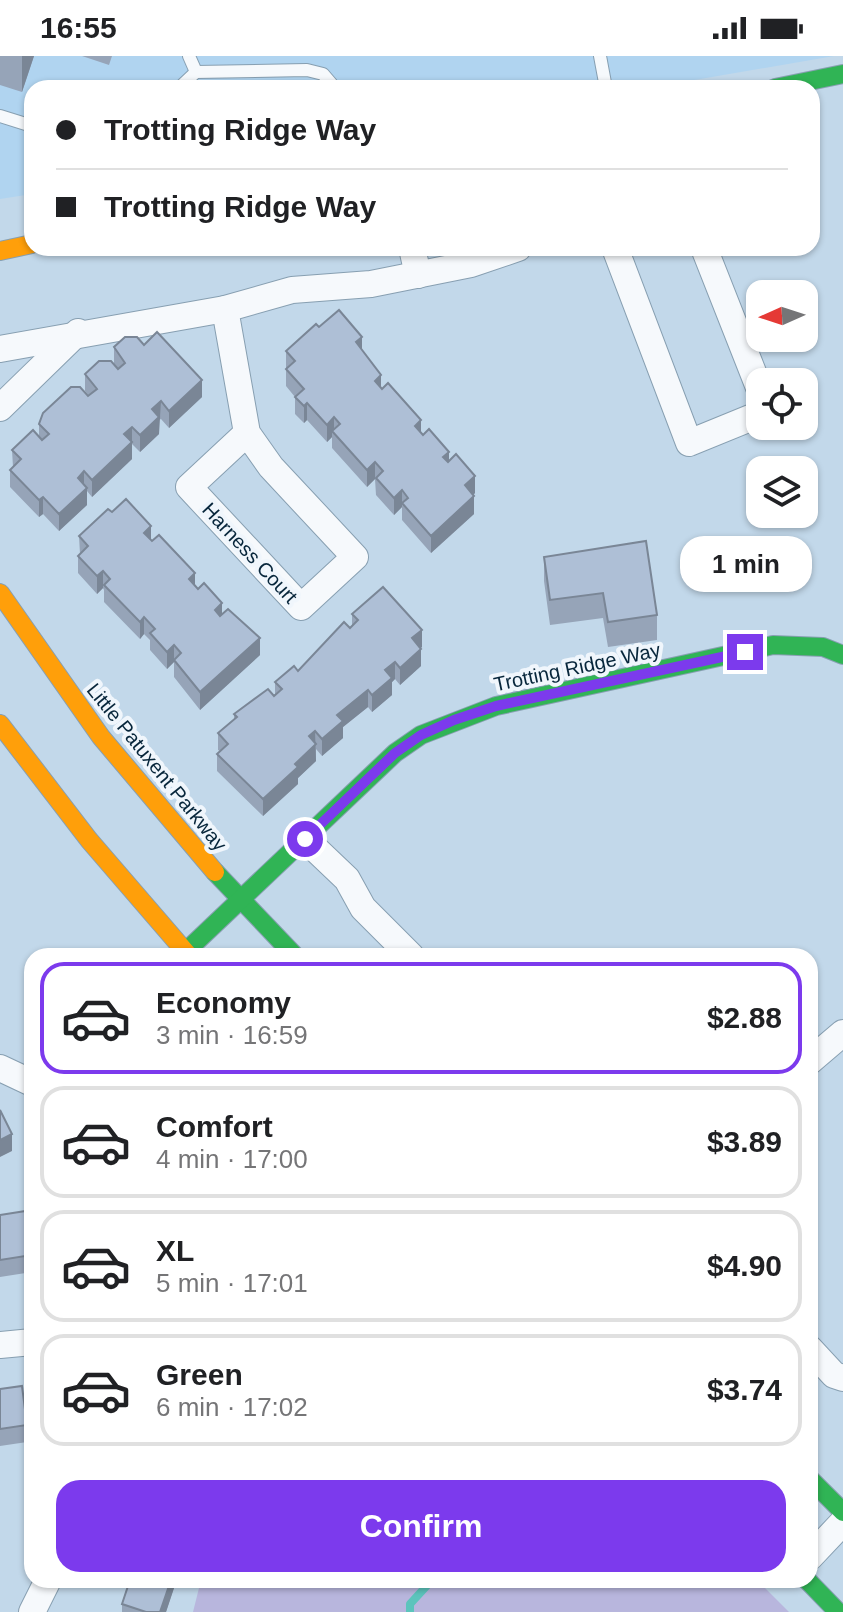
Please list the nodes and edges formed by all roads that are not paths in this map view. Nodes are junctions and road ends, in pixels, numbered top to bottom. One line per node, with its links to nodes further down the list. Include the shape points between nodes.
1 (189, 56): 3 (lane)
2 (600, 56): 7 (lane)
3 (196, 72): 5 (lane); 6 (lane, via 307,70)
4 (843, 74): 8 (street)
5 (188, 80)
6 (328, 80)
7 (604, 80)
8 (814, 80)
9 (0, 116): 10 (lane)
10 (24, 124)
11 (24, 246): 12 (street)
12 (0, 251)
13 (414, 256): 17 (street)
14 (494, 256): 17 (street)
15 (618, 256): 23 (street, via 689,443)
16 (707, 256): 21 (street)
17 (418, 275): 18 (street, via 347,288 292,290)
18 (225, 309): 19 (street); 24 (street, Harness Court)
19 (78, 332): 20 (street); 22 (street)
20 (0, 349)
21 (751, 368)
22 (0, 408)
23 (746, 420)
24 (247, 433): 24 (street, Harness Court, via 189,487 301,607 355,557 271,467)
25 (0, 593): 29 (street, Little Patuxent Parkway, via 106,744)
26 (843, 655): 28 (street, Trotting Ridge Way, via 823,647 773,645 496,706 454,720 395,753)
27 (0, 724): 30 (street)
28 (305, 839): 29 (street, Trotting Ridge Way); 33 (street, via 347,879 363,908)
29 (239, 899): 31 (street, Trotting Ridge Way); 32 (street, Little Patuxent Parkway)
30 (179, 948)
31 (192, 948)
32 (287, 948)
33 (403, 948)
34 (843, 1033): 35 (street)
35 (818, 1054)
36 (0, 1068): 37 (street)
37 (24, 1079)
38 (24, 1343): 39 (street)
39 (0, 1345)
40 (818, 1358): 41 (street)
41 (843, 1378)
42 (818, 1487): 43 (street)
43 (843, 1512)
44 (843, 1522): 45 (street)
45 (818, 1549)
46 (44, 1588): 48 (street)
47 (815, 1588): 49 (street)
48 (32, 1612)
49 (838, 1612)

